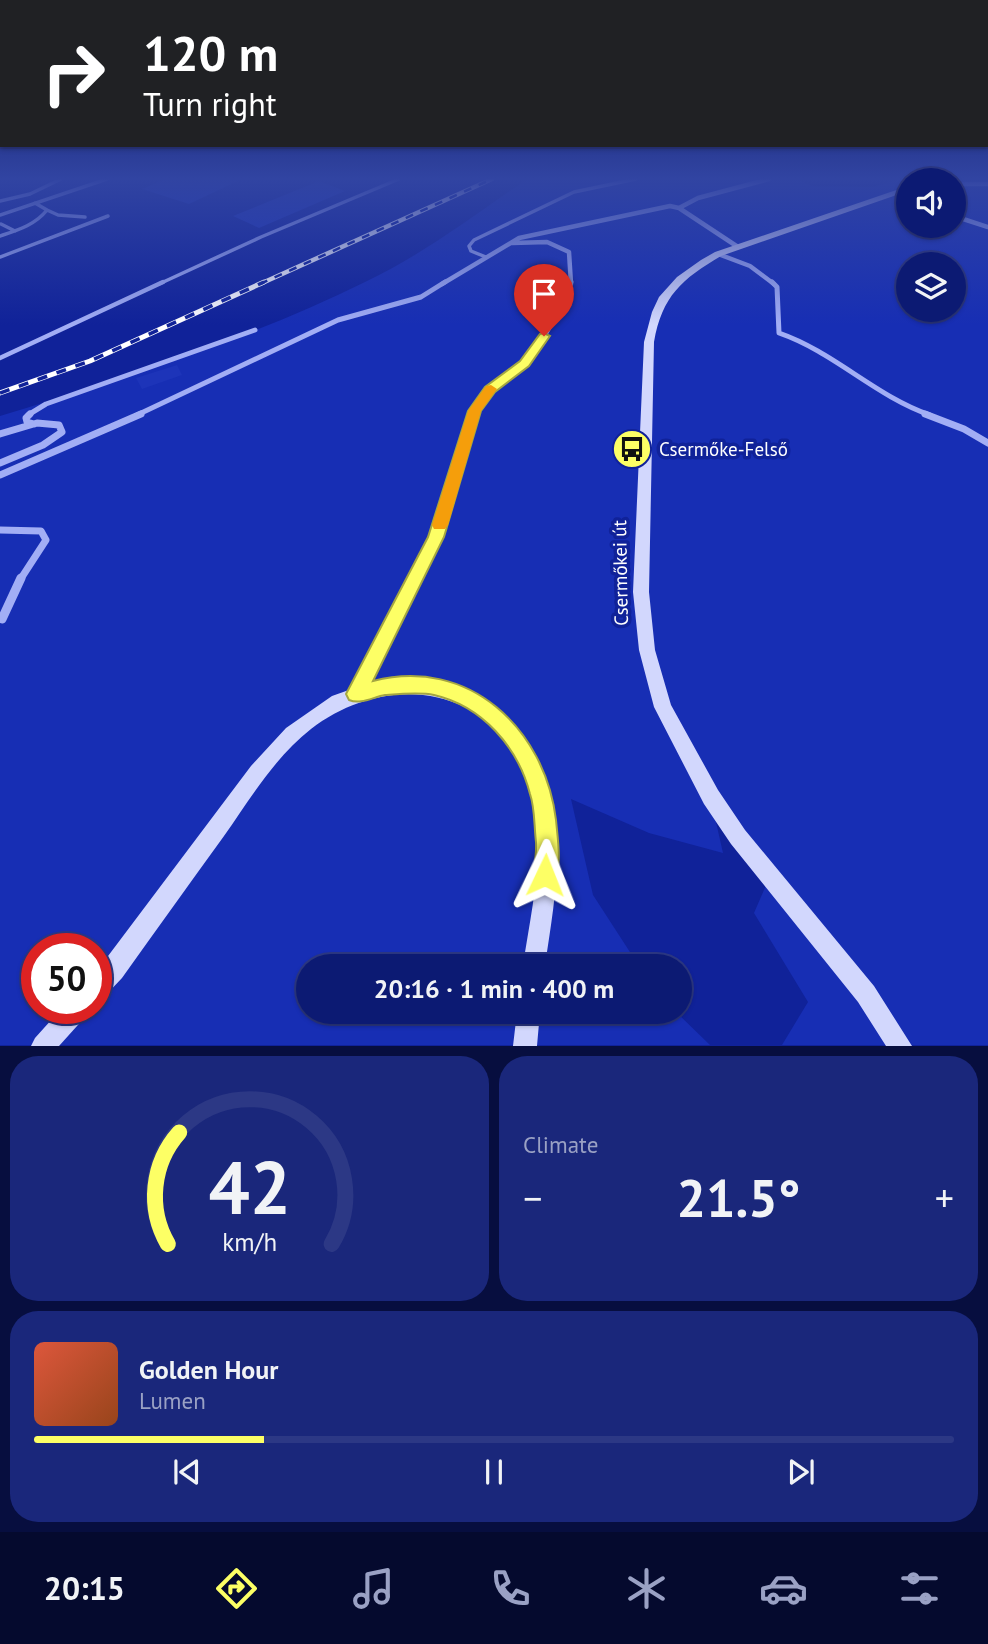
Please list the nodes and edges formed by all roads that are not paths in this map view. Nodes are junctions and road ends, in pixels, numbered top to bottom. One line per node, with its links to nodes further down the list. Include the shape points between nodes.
1 (9, 228): 9 (lane)
2 (21, 228): 9 (lane)
3 (77, 228): 14 (lane)
4 (283, 228): 17 (lane)
5 (499, 228): 15 (lane, via 469,246)
6 (557, 228): 11 (street)
7 (708, 228): 12 (street)
8 (793, 228): 12 (main road, Csermőkei út)
9 (15, 231): 10 (lane)
10 (0, 236)
11 (512, 243): 15 (street); 25 (street, via 558,243 569,252 571,283 525,363 490,389 475,411 436,537)
12 (737, 247): 13 (main road, Csermőkei út)
13 (718, 254): 20 (street, via 742,263 777,287 779,333 835,359 900,404 961,427); 32 (main road, Csermőkei út, via 697,265 667,292 651,326 641,592 647,650 663,707 711,797 737,837 866,994)
14 (0, 257)
15 (486, 257): 22 (street, via 421,298 338,320)
16 (255, 330): 18 (street, via 46,404 26,418)
17 (0, 358)
18 (34, 424): 19 (street); 21 (street, via 54,422 62,432)
19 (0, 435)
20 (988, 443)
21 (0, 463)
22 (1, 475)
23 (0, 530): 24 (street, via 41,531 46,540 26,567)
24 (2, 619)
25 (356, 694): 26 (main road, via 405,685 433,686 480,704 518,741 542,795 548,853); 27 (main road, via 322,710 285,742)
26 (535, 954)
27 (112, 972)
28 (63, 1024): 30 (main road)
29 (528, 1024): 31 (main road)
30 (43, 1045)
31 (525, 1045)
32 (900, 1045)

